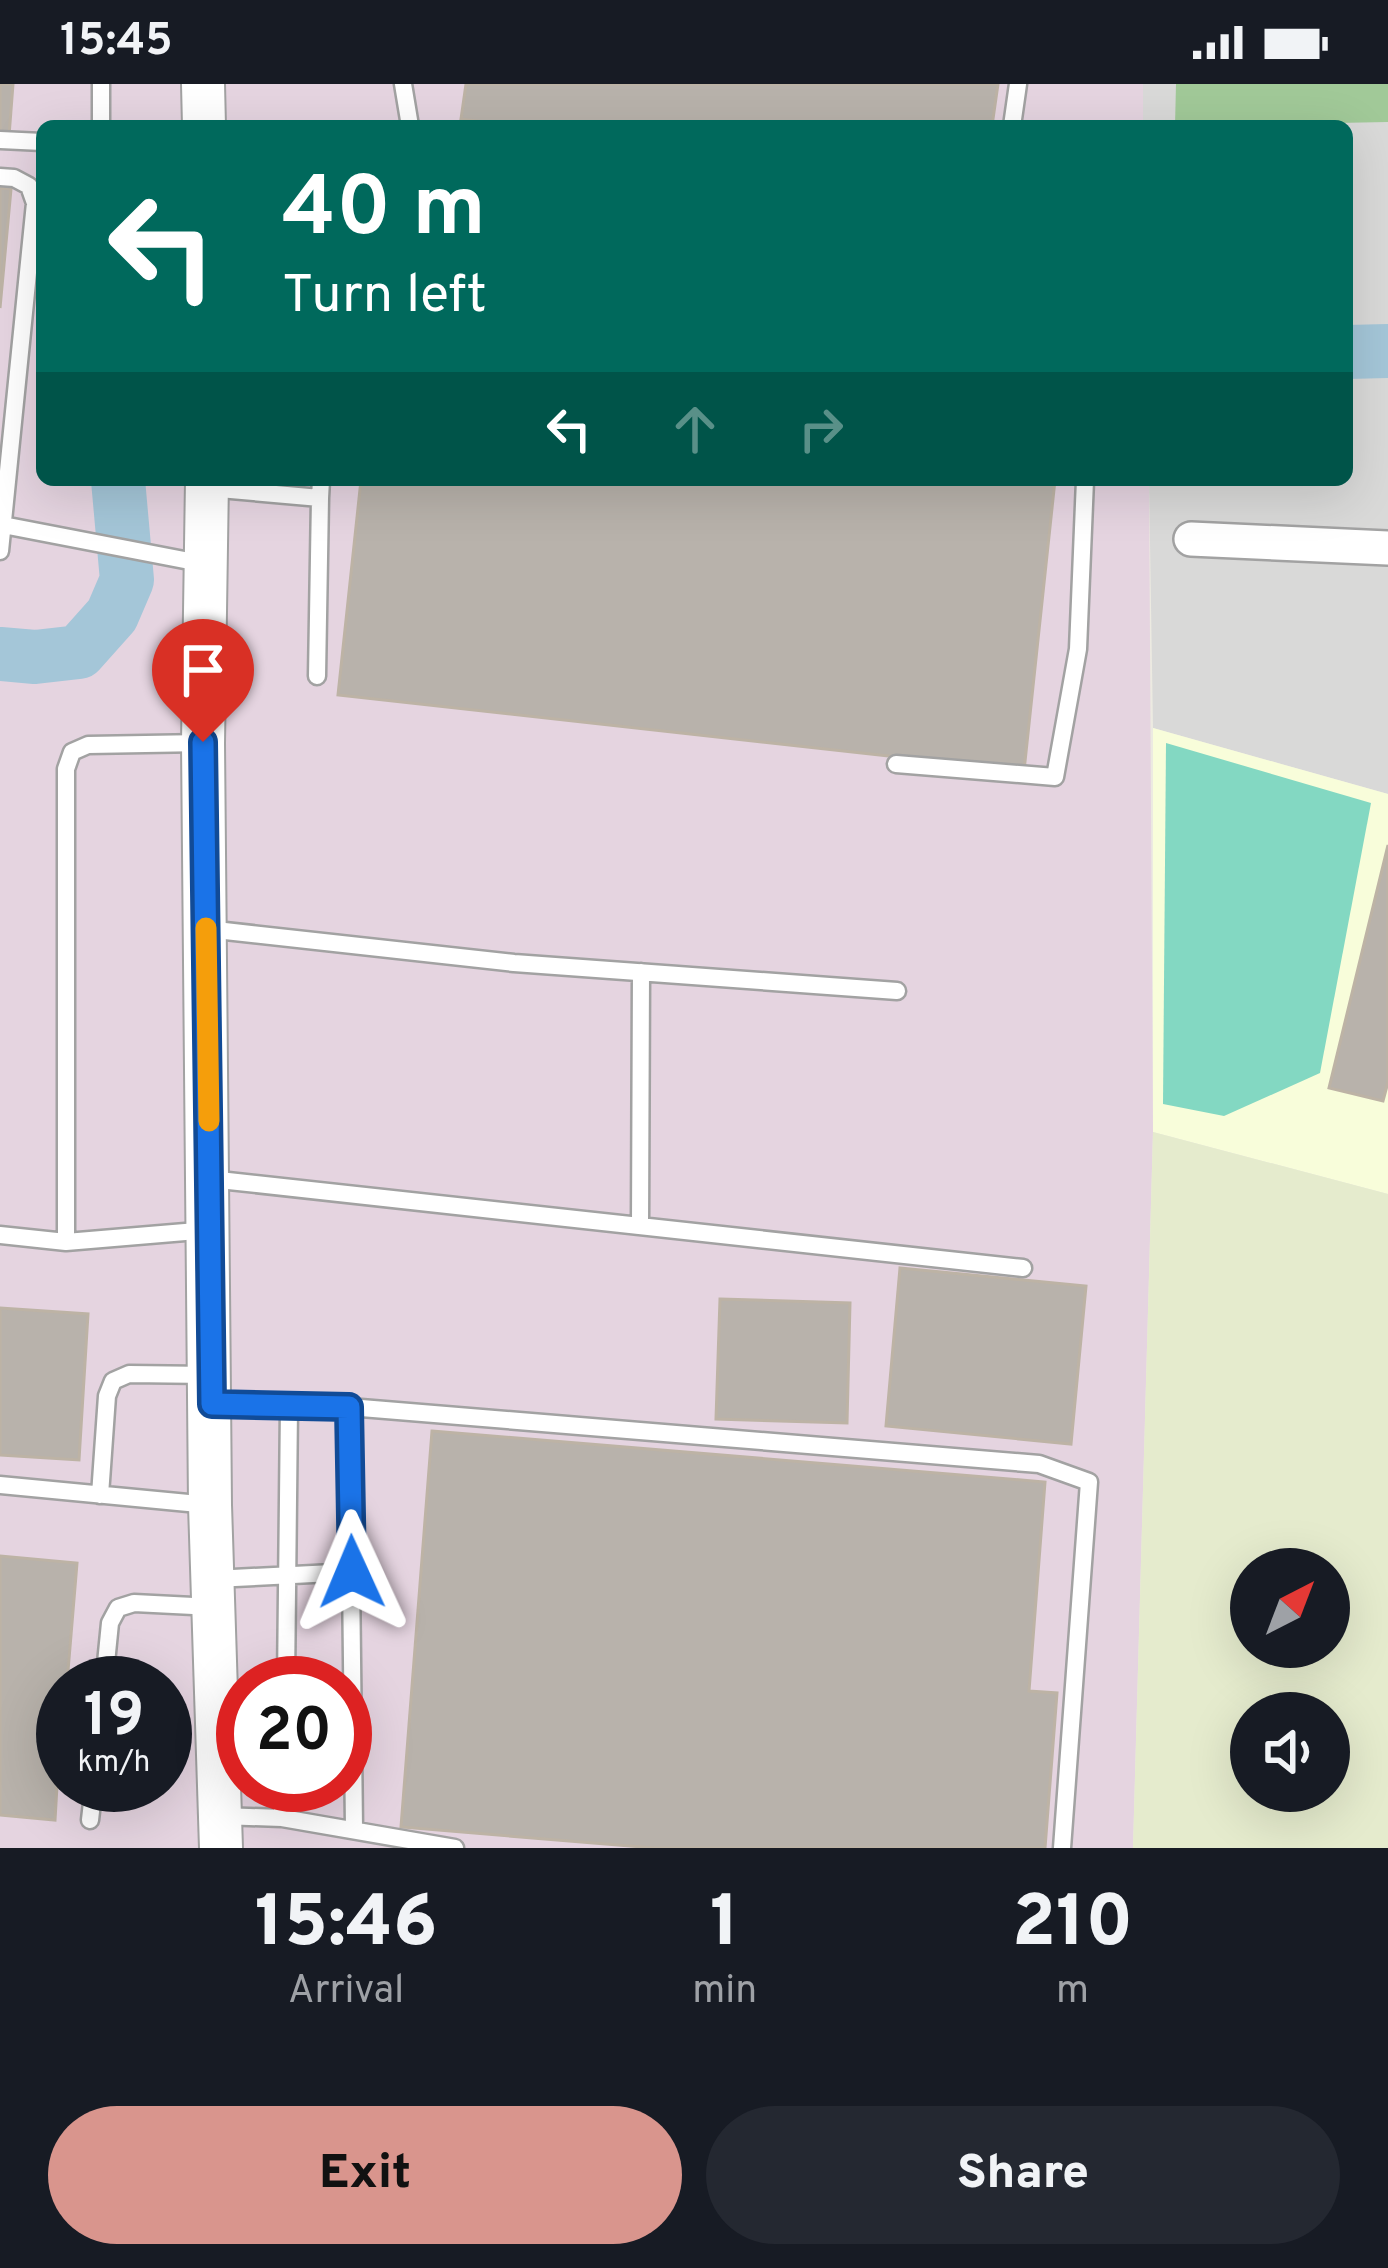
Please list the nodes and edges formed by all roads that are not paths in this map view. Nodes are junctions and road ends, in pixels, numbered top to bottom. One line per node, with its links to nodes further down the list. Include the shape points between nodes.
1 (101, 84): 5 (lane)
2 (203, 84): 6 (street)
3 (404, 84): 7 (lane)
4 (1018, 84): 8 (lane)
5 (101, 120)
6 (204, 120)
7 (409, 120)
8 (1013, 120)
9 (0, 140): 10 (lane)
10 (36, 142)
11 (0, 177): 16 (lane, via 29,186 34,203)
12 (207, 486): 20 (street)
13 (252, 486): 15 (lane)
14 (1085, 486): 23 (lane, via 1078,650 1055,777)
15 (320, 489): 21 (lane)
16 (3, 525): 19 (lane); 20 (lane)
17 (1191, 539): 18 (street)
18 (1388, 548)
19 (0, 551)
20 (206, 564): 22 (street)
21 (317, 676)
22 (203, 742): 24 (street); 31 (lane, via 88,746 72,752 66,769)
23 (896, 764)
24 (206, 929): 25 (lane); 27 (street)
25 (641, 973): 26 (lane); 28 (lane)
26 (897, 991)
27 (209, 1178): 28 (lane); 29 (street)
28 (640, 1226): 32 (lane)
29 (210, 1229): 31 (lane); 33 (street)
30 (0, 1235): 31 (lane)
31 (66, 1242)
32 (1023, 1268)
33 (211, 1389): 34 (lane); 37 (lane, via 129,1374 113,1381); 38 (street)
34 (289, 1407): 35 (lane); 40 (lane)
35 (349, 1407): 39 (lane); 51 (lane, via 1039,1464 1089,1482)
36 (0, 1485): 37 (lane)
37 (100, 1495): 38 (lane)
38 (210, 1505): 41 (street)
39 (352, 1572): 40 (lane); 48 (lane)
40 (289, 1577): 41 (lane); 43 (lane)
41 (213, 1593): 42 (lane, via 118,1608); 49 (street)
42 (107, 1656)
43 (287, 1656)
44 (91, 1812): 47 (lane)
45 (282, 1812): 46 (lane)
46 (282, 1818): 48 (lane); 49 (lane)
47 (90, 1820)
48 (354, 1828): 50 (lane)
49 (220, 1832)
50 (454, 1848)
51 (1062, 1848)

